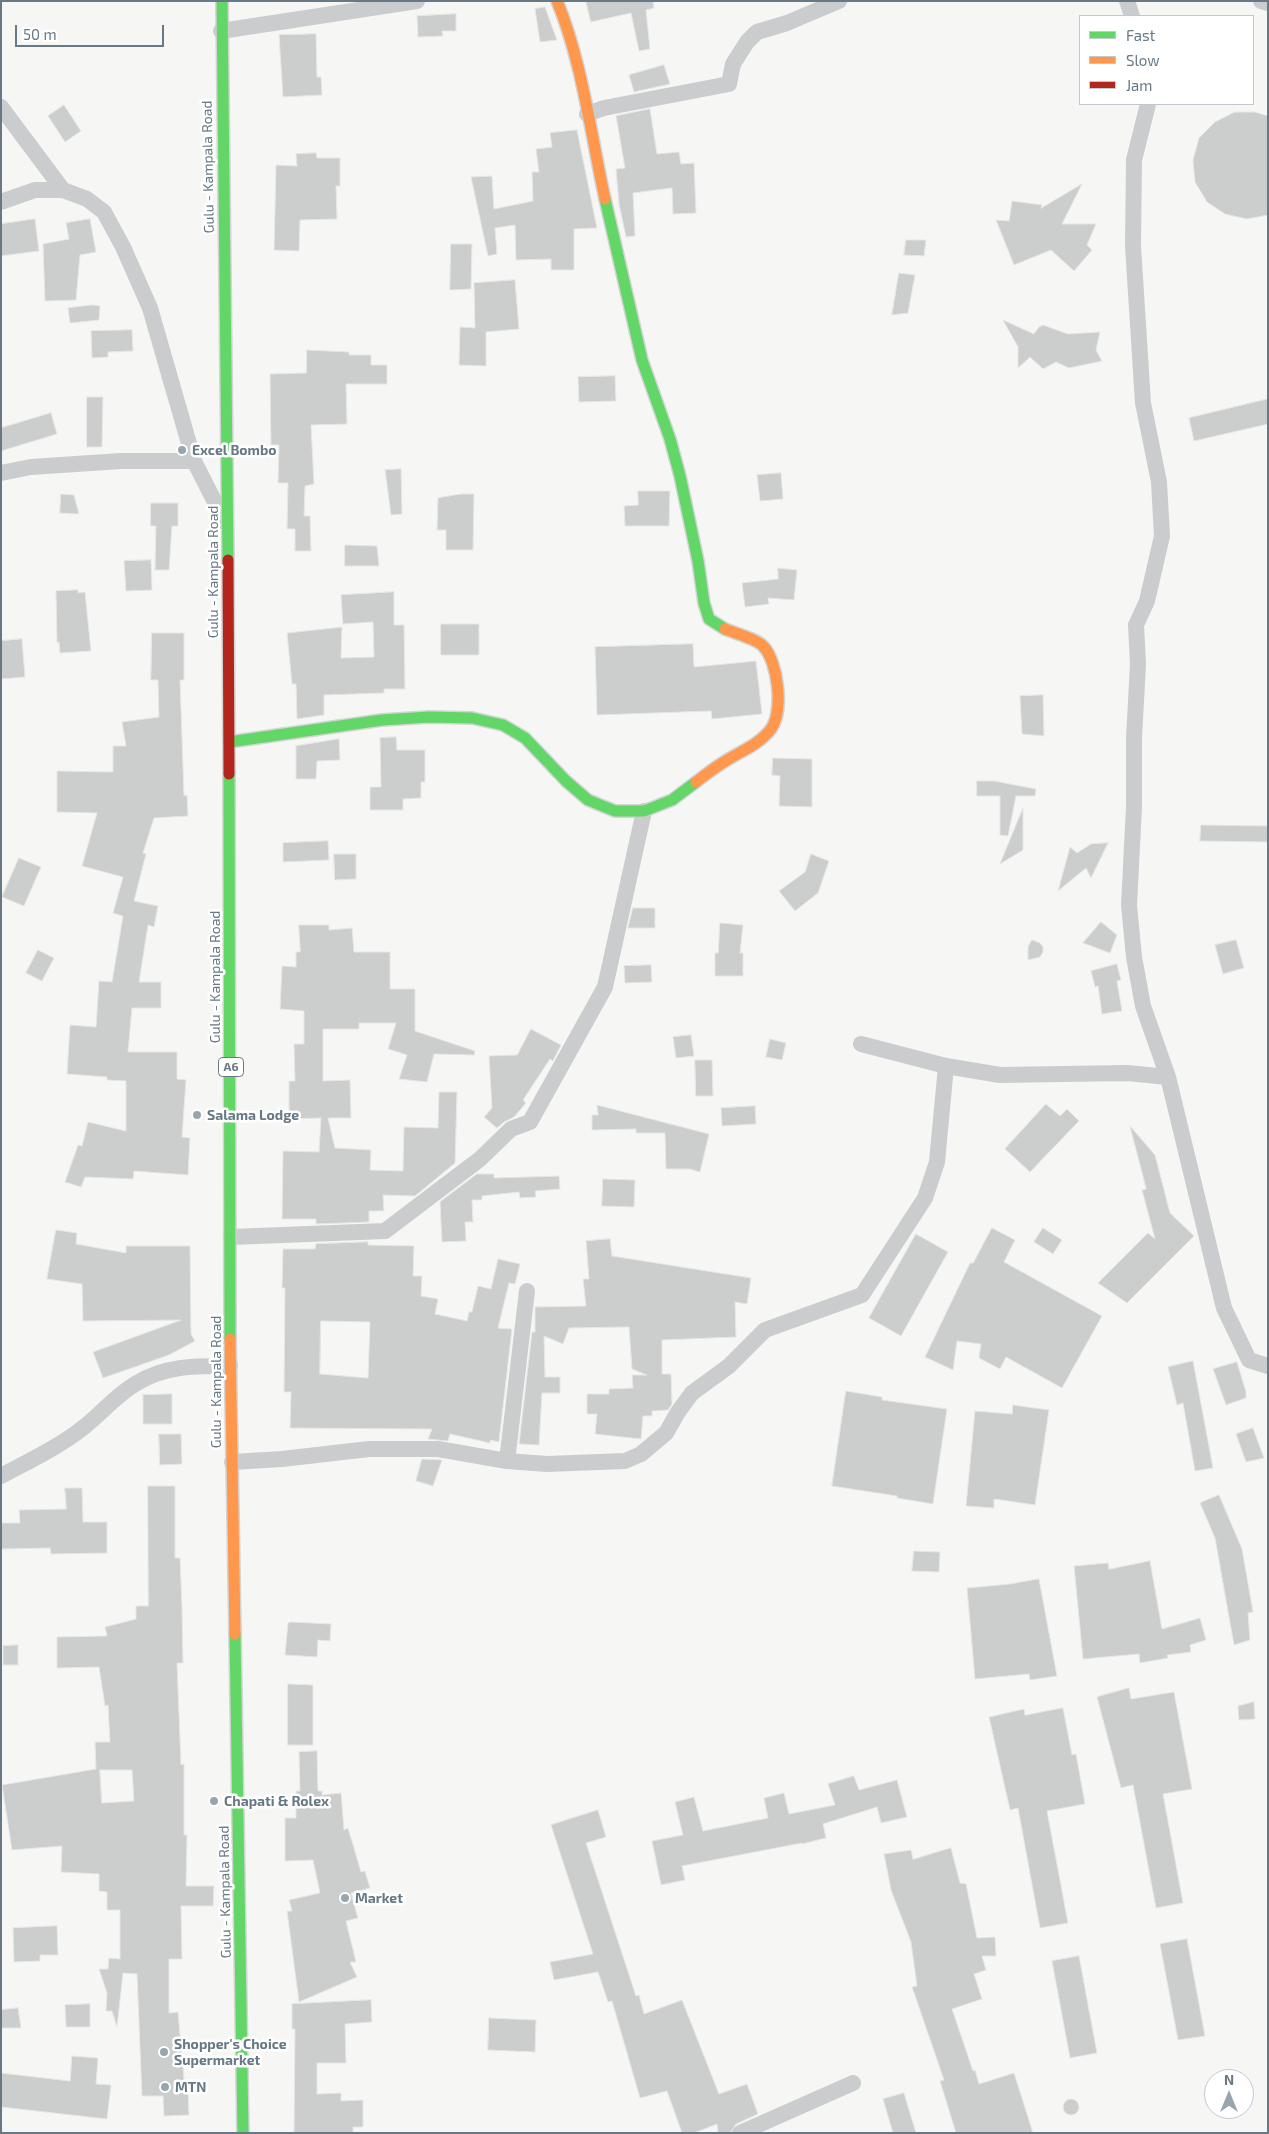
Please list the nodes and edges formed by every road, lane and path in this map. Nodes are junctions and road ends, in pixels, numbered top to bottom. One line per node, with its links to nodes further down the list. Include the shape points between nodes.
1 (222, 1): 9 (main road, Gulu - Kampala Road / A6)
2 (417, 1): 9 (street)
3 (557, 1): 12 (main road, via 567,25)
4 (839, 1): 12 (street, via 758,32 747,42 733,64 729,84)
5 (1127, 1): 8 (street)
6 (1261, 1): 7 (street)
7 (1268, 2)
8 (1132, 15)
9 (221, 31): 17 (main road, Gulu - Kampala Road / A6)
10 (1148, 105): 22 (street, via 1134,160 1133,246 1143,403 1159,482 1162,536 1147,601 1136,626 1138,664 1129,906 1143,1006)
11 (1, 107): 13 (street)
12 (587, 114): 19 (main road, via 642,360 680,476 709,619 716,626 762,644 769,654 778,689 778,707 771,729 748,749 723,762 672,800)
13 (63, 190): 14 (street, via 35,190); 15 (street, via 87,199 104,212 124,247 150,308)
14 (1, 202)
15 (194, 461): 16 (street, via 31,467); 17 (street)
16 (1, 473)
17 (228, 529): 18 (main road, Gulu - Kampala Road / A6)
18 (229, 742): 19 (main road, via 382,720 472,718 504,725 525,738 588,800 615,811); 23 (main road, Gulu - Kampala Road / A6)
19 (644, 811): 23 (street, via 605,987 530,1122 512,1129 480,1159 385,1231)
20 (861, 1044): 21 (street)
21 (946, 1066): 22 (street, via 1000,1075 1127,1073); 27 (street, via 937,1162 925,1198 862,1295 765,1330 729,1366 692,1393 666,1433 641,1454 625,1461 587,1463)
22 (1168, 1077): 26 (street, via 1224,1308 1249,1360)
23 (231, 1237): 25 (main road, Gulu - Kampala Road / A6)
24 (527, 1291): 27 (street)
25 (230, 1366): 28 (main road, Gulu - Kampala Road / A6); 29 (street, via 174,1368 136,1383 84,1428)
26 (1268, 1366)
27 (507, 1461): 28 (street, via 438,1449 369,1449 282,1460)
28 (232, 1462): 31 (main road, Gulu - Kampala Road / A6)
29 (1, 1476)
30 (853, 2083): 32 (street)
31 (243, 2133)
32 (740, 2133)

